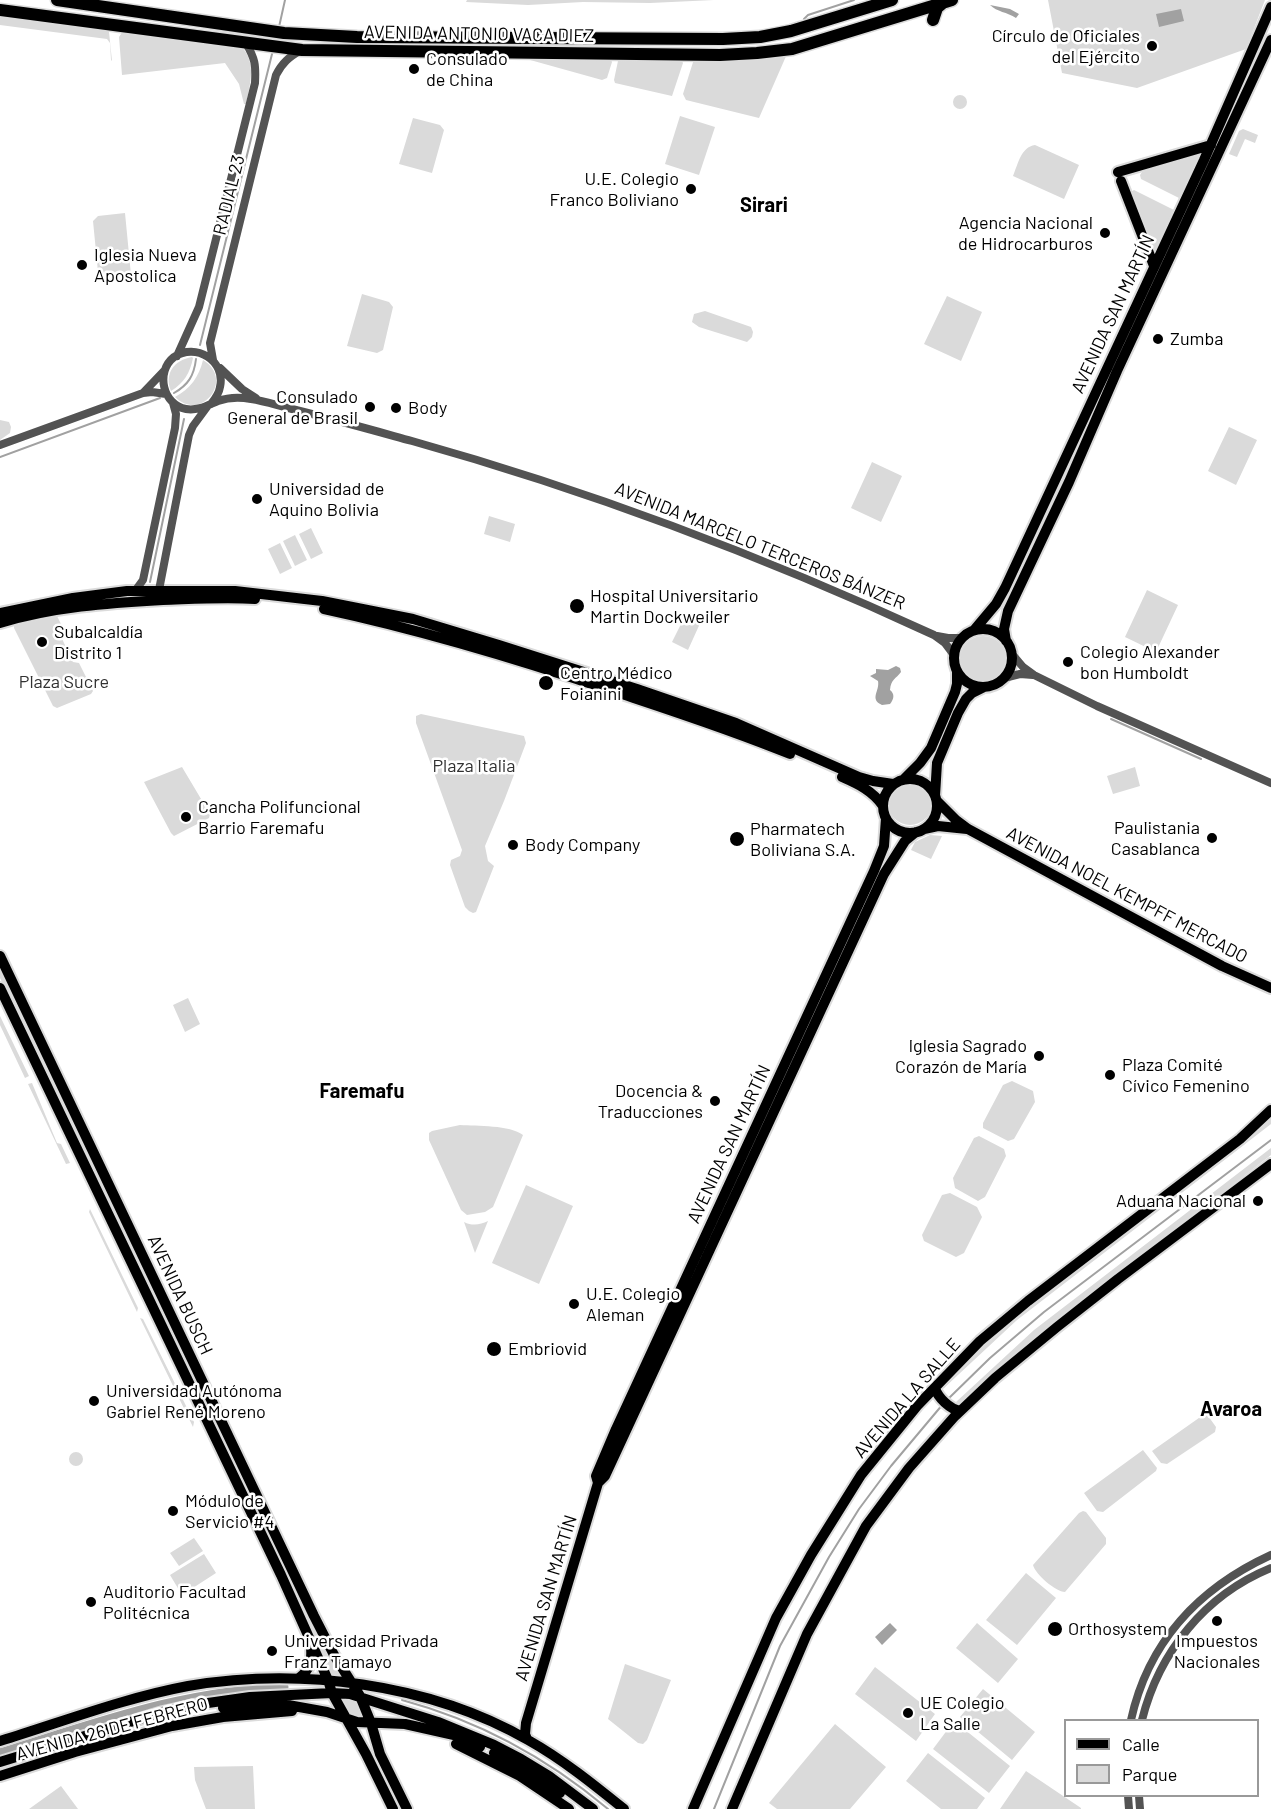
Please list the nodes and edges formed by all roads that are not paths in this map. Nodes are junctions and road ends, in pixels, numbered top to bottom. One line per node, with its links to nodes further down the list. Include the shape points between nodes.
1 (57, 0): 6 (highway, AVENIDA ANTONIO VACA DIEZ)
2 (892, 0): 9 (highway, AVENIDA ANTONIO VACA DIEZ, via 760,37)
3 (948, 1): 7 (highway, via 937,8); 13 (highway, AVENIDA ANTONIO VACA DIEZ, via 792,49 758,53)
4 (1271, 7): 14 (main road, AVENIDA SAN MARTÍN)
5 (0, 10): 8 (highway, AVENIDA ANTONIO VACA DIEZ)
6 (204, 20): 8 (highway, via 156,18 150,23); 9 (highway, AVENIDA ANTONIO VACA DIEZ, via 284,33)
7 (933, 20)
8 (152, 30): 11 (highway, AVENIDA ANTONIO VACA DIEZ)
9 (432, 37): 13 (highway, via 429,47)
10 (1271, 39): 14 (main road, AVENIDA SAN MARTÍN)
11 (246, 43): 12 (highway, AVENIDA ANTONIO VACA DIEZ); 18 (street, RADIAL 23, via 256,65 255,82 199,307)
12 (302, 50): 13 (highway, AVENIDA ANTONIO VACA DIEZ); 19 (street, RADIAL 23, via 281,64 276,75 210,344)
13 (406, 51)
14 (1237, 98): 15 (main road, AVENIDA SAN MARTÍN); 16 (main road, AVENIDA SAN MARTÍN)
15 (1210, 145): 16 (main road, AVENIDA SAN MARTÍN); 17 (main road, via 1120,177)
16 (1208, 162): 17 (main road, AVENIDA SAN MARTÍN); 42 (main road, AVENIDA SAN MARTÍN, via 1008,611)
17 (1154, 267): 37 (main road, AVENIDA SAN MARTÍN, via 1005,588)
18 (177, 356): 19 (street, via 195,352 205,354); 20 (street)
19 (215, 363): 23 (street, AVENIDA MARCELO TERCEROS BÁNZER, via 242,389); 25 (street, via 221,376 220,386)
20 (165, 370): 21 (street); 22 (street)
21 (142, 393): 22 (street); 26 (street)
22 (166, 394): 24 (street)
23 (262, 401): 25 (street, AVENIDA MARCELO TERCEROS BÁNZER, via 240,397); 39 (street, AVENIDA MARCELO TERCEROS BÁNZER, via 469,457 626,508 832,589)
24 (173, 403): 25 (street, via 194,410); 28 (street, via 176,420 142,580)
25 (210, 404): 27 (street, via 189,435)
26 (0, 445)
27 (159, 590): 28 (main road); 29 (main road); 31 (main road, via 152,596)
28 (129, 591): 32 (main road, via 114,597 61,603); 33 (main road, via 74,598)
29 (235, 591): 30 (main road, via 178,594); 34 (main road, via 322,601)
30 (173, 600): 31 (main road); 35 (main road, via 280,602)
31 (118, 602): 32 (main road)
32 (56, 610): 36 (main road)
33 (0, 615)
34 (413, 619): 35 (main road, via 405,623); 40 (main road)
35 (374, 620): 38 (main road)
36 (0, 623)
37 (975, 629): 41 (main road); 42 (main road, via 996,632)
38 (425, 632): 40 (main road, via 431,628); 47 (main road)
39 (934, 635): 41 (street, AVENIDA MARCELO TERCEROS BÁNZER); 45 (street, AVENIDA MARCELO TERCEROS BÁNZER)
40 (474, 638): 43 (main road)
41 (962, 638): 45 (main road)
42 (1006, 641): 44 (main road)
43 (520, 651): 47 (main road, via 526,657 555,666); 49 (main road)
44 (1012, 654): 48 (street); 50 (main road, via 1011,668)
45 (954, 655): 46 (main road)
46 (957, 671): 51 (main road, via 968,683); 53 (main road, via 955,693 931,748)
47 (561, 674): 49 (main road, via 567,670 593,679); 52 (main road)
48 (1034, 675): 50 (street); 54 (street)
49 (600, 677): 52 (main road)
50 (1004, 678): 51 (main road)
51 (984, 687): 55 (main road, via 966,699 958,713 937,763)
52 (635, 694): 53 (main road, via 736,723 859,777); 56 (main road, via 822,768 868,790)
53 (899, 782): 55 (main road, via 926,783); 56 (main road, via 888,790)
54 (1271, 783)
55 (936, 798): 58 (main road, AVENIDA NOEL KEMPFF MERCADO); 59 (main road, via 934,817)
56 (883, 806): 57 (main road)
57 (886, 818): 59 (main road, via 898,830); 71 (main road, AVENIDA SAN MARTÍN, via 884,846 874,871 616,1429 596,1476)
58 (968, 829): 59 (main road, AVENIDA NOEL KEMPFF MERCADO, via 938,826); 62 (main road, AVENIDA NOEL KEMPFF MERCADO, via 1222,966)
59 (920, 830): 71 (main road, AVENIDA SAN MARTÍN, via 904,842 884,874 605,1476)
60 (0, 956): 63 (main road, AVENIDA BUSCH)
61 (0, 988): 64 (main road, AVENIDA BUSCH)
62 (1271, 988)
63 (62, 1085): 64 (main road); 67 (main road, AVENIDA BUSCH)
64 (49, 1091): 68 (main road, AVENIDA BUSCH)
65 (1271, 1110): 69 (main road, AVENIDA LA SALLE, via 1240,1139 980,1341)
66 (1271, 1164): 70 (main road, via 1057,1326)
67 (202, 1382): 68 (main road); 75 (main road, AVENIDA BUSCH)
68 (191, 1387): 74 (main road, AVENIDA BUSCH)
69 (935, 1392): 70 (main road); 110 (main road, AVENIDA LA SALLE, via 917,1406 861,1475 812,1555 776,1618)
70 (955, 1411): 111 (main road, via 867,1526 807,1634)
71 (597, 1483): 88 (main road, AVENIDA SAN MARTÍN)
72 (1271, 1555): 85 (street, via 1239,1571 1186,1613 1146,1670)
73 (1271, 1568): 86 (street, via 1244,1581 1200,1614 1157,1675)
74 (280, 1575): 75 (main road, via 291,1575); 76 (main road, AVENIDA BUSCH)
75 (308, 1603): 79 (main road, AVENIDA BUSCH)
76 (311, 1643): 77 (main road, via 310,1665); 78 (main road, AVENIDA BUSCH)
77 (299, 1678): 78 (main road, AVENIDA 26 DE FEBRERO); 92 (main road, AVENIDA 26 DE FEBRERO, via 187,1686)
78 (328, 1680): 79 (main road, AVENIDA 26 DE FEBRERO); 80 (main road, AVENIDA BUSCH)
79 (352, 1683): 81 (main road, AVENIDA BUSCH); 90 (main road, AVENIDA 26 DE FEBRERO, via 447,1704)
80 (332, 1693): 81 (main road, AVENIDA 26 DE FEBRERO); 84 (main road, AVENIDA BUSCH); 97 (main road, AVENIDA 26 DE FEBRERO, via 250,1697 194,1705)
81 (360, 1696): 87 (main road, AVENIDA BUSCH); 108 (main road, AVENIDA 26 DE FEBRERO, via 494,1745 549,1776)
82 (304, 1709): 83 (main road, AVENIDA 26 DE FEBRERO); 94 (main road, AVENIDA 26 DE FEBRERO, via 200,1720); 95 (main road, AVENIDA 26 DE FEBRERO, via 253,1705 193,1712)
83 (324, 1711): 84 (main road, AVENIDA 26 DE FEBRERO); 93 (main road)
84 (345, 1717): 87 (main road, AVENIDA 26 DE FEBRERO); 93 (main road, AVENIDA BUSCH)
85 (1131, 1719)
86 (1142, 1719)
87 (371, 1723): 89 (main road, AVENIDA 26 DE FEBRERO); 99 (main road, AVENIDA BUSCH)
88 (526, 1723): 90 (main road, AVENIDA SAN MARTÍN); 91 (main road, AVENIDA SAN MARTÍN)
89 (412, 1726): 96 (main road, via 453,1736); 101 (main road)
90 (516, 1733): 91 (main road, AVENIDA 26 DE FEBRERO)
91 (527, 1739): 109 (main road, AVENIDA 26 DE FEBRERO)
92 (0, 1741)
93 (359, 1741): 103 (main road, AVENIDA BUSCH)
94 (75, 1752): 95 (main road); 100 (main road, AVENIDA 26 DE FEBRERO)
95 (38, 1756): 98 (main road, AVENIDA 26 DE FEBRERO)
96 (507, 1760): 101 (main road); 102 (main road)
97 (0, 1762)
98 (0, 1768)
99 (390, 1774): 103 (main road, via 382,1773); 105 (main road, AVENIDA BUSCH)
100 (0, 1776)
101 (521, 1777): 102 (main road); 106 (main road)
102 (539, 1779): 107 (main road)
103 (380, 1781): 104 (main road, AVENIDA BUSCH)
104 (393, 1809)
105 (407, 1809)
106 (569, 1809)
107 (582, 1809)
108 (592, 1809)
109 (624, 1809)
110 (693, 1809)
111 (732, 1809)

